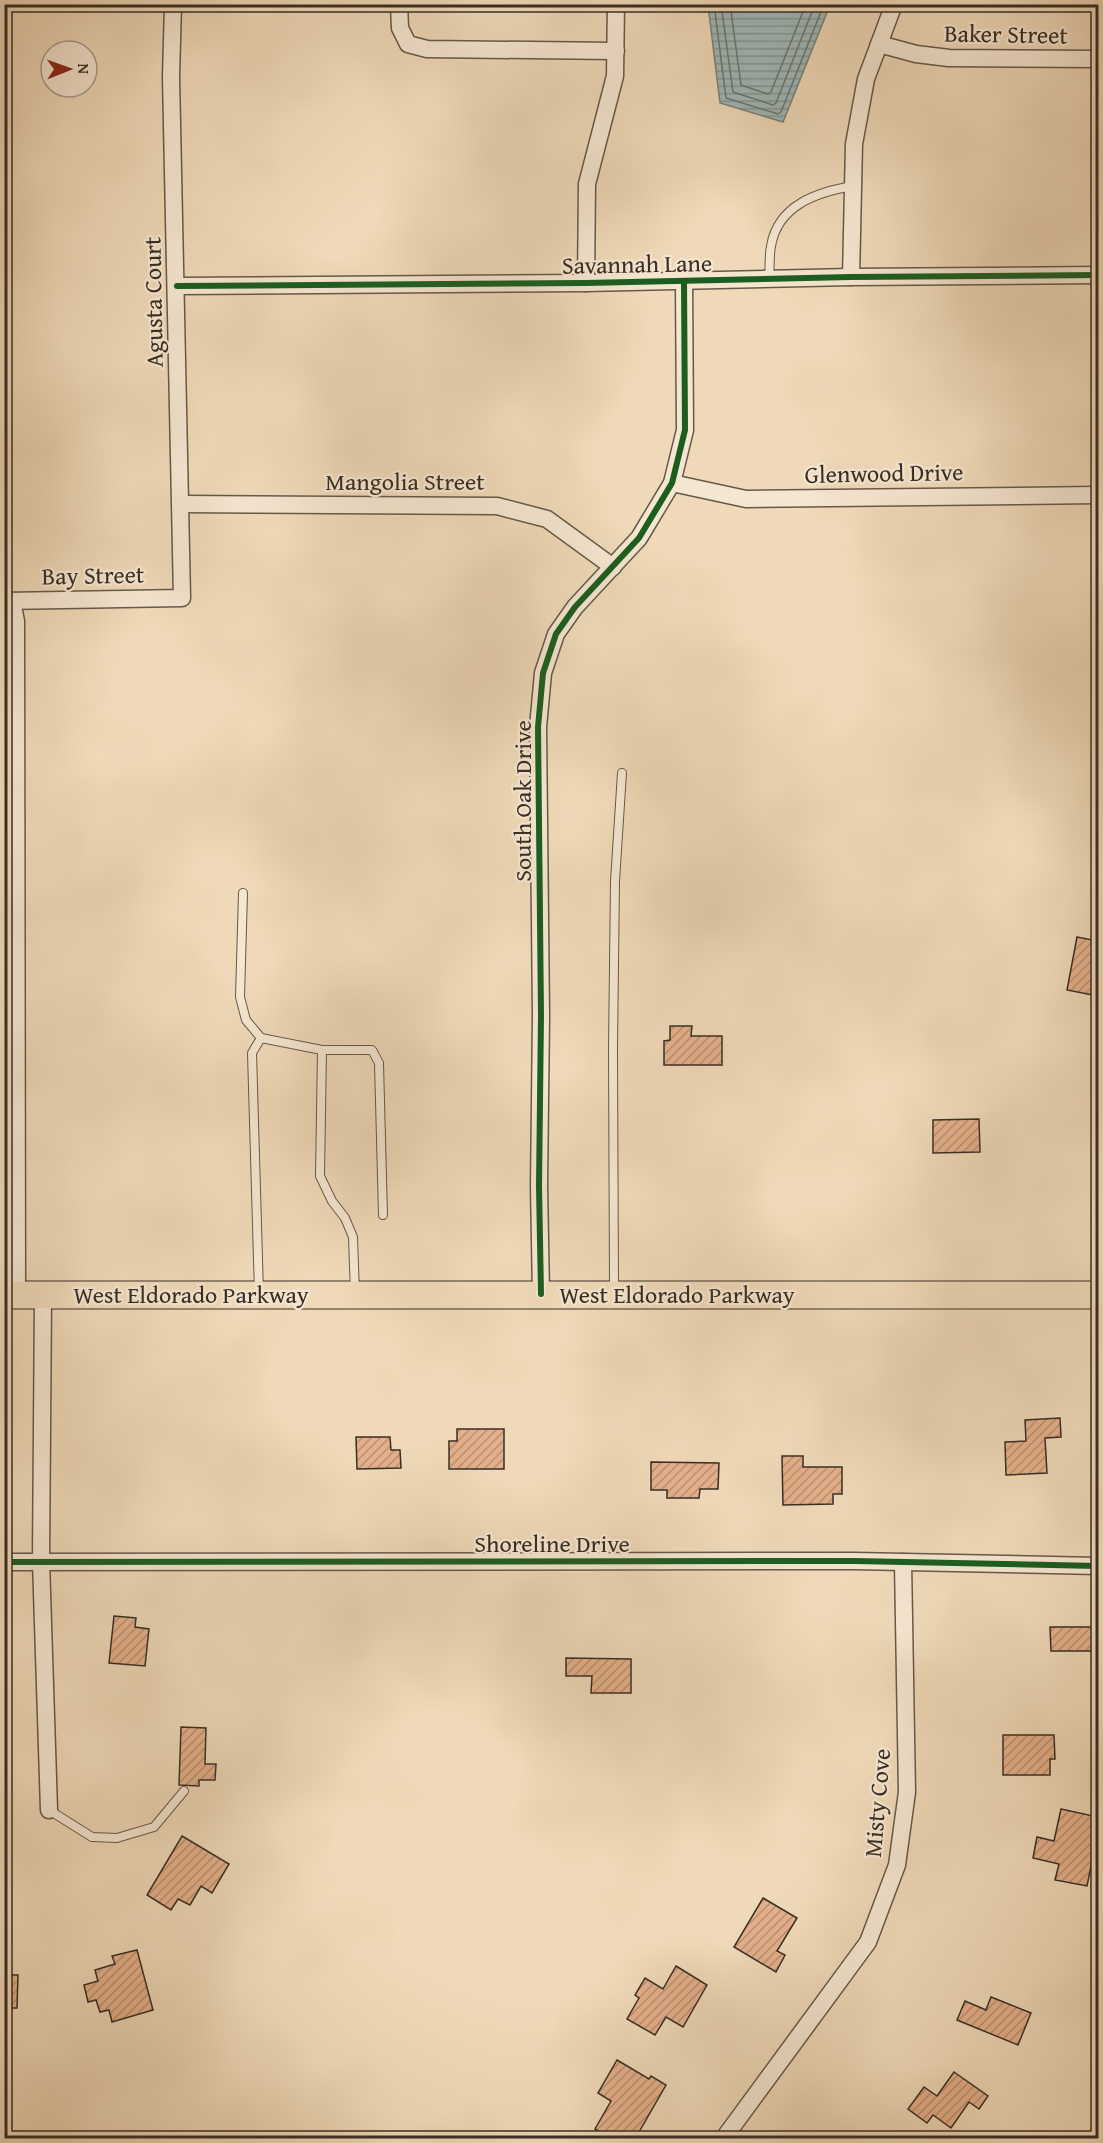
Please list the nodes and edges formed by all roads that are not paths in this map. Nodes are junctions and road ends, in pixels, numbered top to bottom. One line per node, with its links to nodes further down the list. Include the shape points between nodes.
1 (173, 4): 14 (street, Agusta Court, via 171,77)
2 (399, 4): 6 (street, via 400,28 408,44 427,49)
3 (616, 4): 6 (street)
4 (894, 4): 5 (street)
5 (879, 44): 7 (street, Baker Street, via 949,58); 8 (street, via 866,80 854,144)
6 (616, 51): 13 (street, via 615,76 587,184)
7 (1098, 59)
8 (853, 186): 10 (street); 11 (lane, via 800,201 778,224 771,245)
9 (1098, 275): 10 (street, Savannah Lane)
10 (851, 277): 11 (street, Savannah Lane)
11 (769, 279): 12 (street, Savannah Lane)
12 (684, 281): 13 (street, Savannah Lane); 15 (street, South Oak Drive, via 685,430)
13 (586, 283): 14 (street, Savannah Lane)
14 (177, 286): 17 (street, Agusta Court)
15 (672, 483): 16 (street, Glenwood Drive, via 746,499); 18 (street, South Oak Drive, via 639,538)
16 (1098, 495)
17 (181, 504): 18 (street, Mangolia Street, via 497,506 547,519); 19 (street, Agusta Court)
18 (613, 567): 28 (street, South Oak Drive, via 574,607 556,633 543,673 538,727)
19 (182, 598): 20 (street, Bay Street)
20 (8, 601): 30 (street, via 16,621)
21 (622, 773): 29 (lane, via 615,881)
22 (243, 893): 23 (lane, via 240,998 246,1020)
23 (261, 1038): 24 (lane); 27 (lane, via 252,1053)
24 (322, 1050): 25 (lane, via 372,1050 379,1063); 26 (lane, via 320,1176 353,1237)
25 (383, 1215)
26 (355, 1293): 27 (main road, West Eldorado Parkway); 28 (main road, West Eldorado Parkway)
27 (259, 1294): 31 (main road, West Eldorado Parkway)
28 (541, 1294): 29 (main road, West Eldorado Parkway)
29 (614, 1294): 32 (main road, West Eldorado Parkway)
30 (11, 1295): 31 (main road, West Eldorado Parkway)
31 (43, 1295): 33 (street)
32 (1098, 1295)
33 (41, 1561): 34 (street, Shoreline Drive); 35 (street, Shoreline Drive); 38 (street)
34 (4, 1562)
35 (903, 1562): 36 (street, Shoreline Drive); 39 (street, Misty Cove, via 907,1792 897,1865 868,1942)
36 (1098, 1566)
37 (184, 1791): 38 (lane, via 154,1827 117,1838 92,1838)
38 (49, 1810)
39 (723, 2139)

